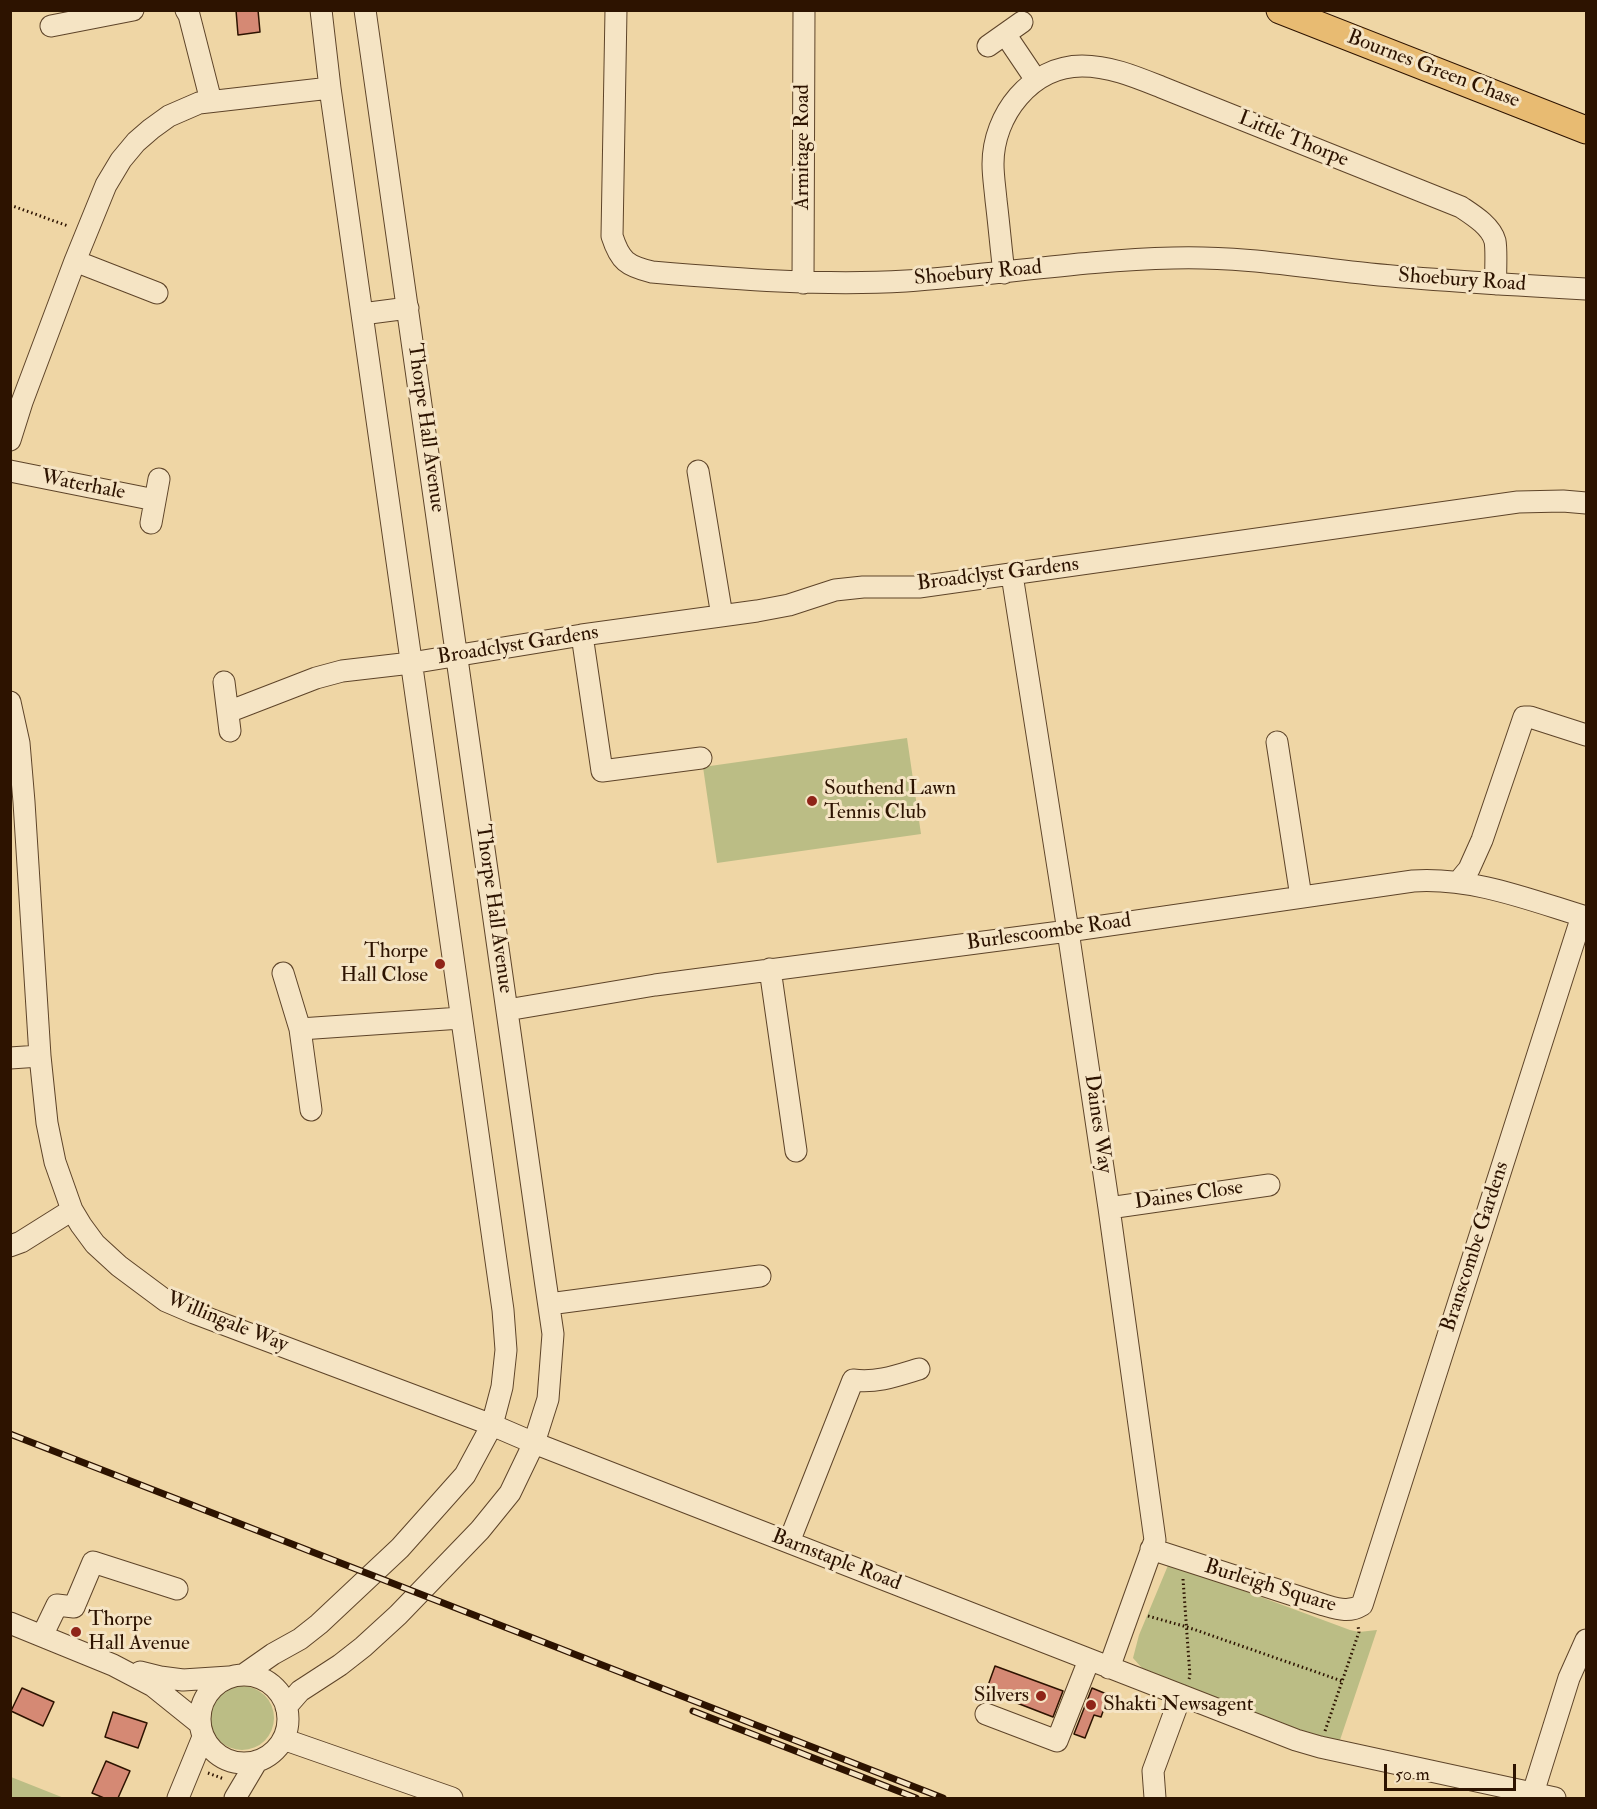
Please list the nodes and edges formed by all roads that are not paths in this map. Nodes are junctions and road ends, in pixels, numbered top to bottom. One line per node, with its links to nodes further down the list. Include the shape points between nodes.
1 (133, 10): 8 (street)
2 (186, 10): 12 (street)
3 (321, 10): 11 (street)
4 (365, 10): 20 (street, Thorpe Hall Avenue)
5 (616, 10): 16 (street, Shoebury Road, via 612,236 617,252 625,262 652,273)
6 (804, 10): 16 (street, Armitage Road)
7 (1280, 10): 13 (main road, Bournes Green Chase)
8 (51, 26)
9 (1005, 34): 10 (street)
10 (1036, 80): 15 (street, Little Thorpe, via 1013,102 995,144 993,163); 17 (street, Little Thorpe, via 1082,66 1115,70 1461,207 1475,215 1495,240)
11 (330, 87): 12 (street); 21 (street)
12 (211, 101): 14 (street, via 169,117 136,142 106,185)
13 (1587, 129)
14 (75, 261): 19 (street); 22 (street)
15 (1004, 273): 16 (street, Shoebury Road, via 904,281); 17 (street, Shoebury Road, via 1109,261 1230,259)
16 (803, 283)
17 (1496, 284): 18 (street, Shoebury Road)
18 (1587, 289)
19 (158, 293)
20 (408, 308): 21 (street); 30 (street, Thorpe Hall Avenue)
21 (362, 314): 31 (street)
22 (10, 440)
23 (10, 471): 26 (street, Waterhale, via 157,490)
24 (698, 471): 28 (street)
25 (1587, 503): 27 (street, Broadclyst Gardens, via 1518,502)
26 (151, 524)
27 (1012, 575): 28 (street, Broadclyst Gardens, via 920,587 835,590 789,605); 41 (street, Daines Way)
28 (722, 616): 29 (street, Broadclyst Gardens)
29 (582, 635): 30 (street, Broadclyst Gardens); 36 (street, via 602,771)
30 (458, 655): 31 (street, Broadclyst Gardens); 44 (street, Thorpe Hall Avenue)
31 (411, 663): 32 (street, Broadclyst Gardens, via 316,678 229,722); 45 (street)
32 (224, 682)
33 (10, 702): 37 (street, Willingale Way, via 19,743)
34 (1587, 735): 38 (street, via 1524,717 1482,840)
35 (1277, 742): 39 (street)
36 (701, 758)
37 (17, 802): 47 (street, Willingale Way)
38 (1459, 881): 39 (street, Burlescoombe Road, via 1413,881); 40 (street, Burlescoombe Road)
39 (1301, 897): 41 (street, Burlescoombe Road)
40 (1584, 916): 62 (street, Branscombe Gardens)
41 (1068, 931): 42 (street, Burlescoombe Road); 52 (street, Daines Way)
42 (770, 969): 44 (street, Burlescoombe Road); 50 (street)
43 (283, 973): 46 (street)
44 (507, 1010): 56 (street, Thorpe Hall Avenue)
45 (461, 1018): 46 (street); 58 (street, via 503,1310 505,1360)
46 (300, 1029): 49 (street)
47 (40, 1056): 48 (street); 53 (street, Willingale Way, via 55,1162)
48 (10, 1058)
49 (311, 1110)
50 (796, 1151)
51 (1269, 1185): 52 (street, Daines Close)
52 (1109, 1208): 61 (street, Daines Way, via 1154,1529)
53 (72, 1210): 54 (street); 58 (street, Willingale Way, via 95,1244 166,1301)
54 (10, 1246)
55 (760, 1276): 56 (street)
56 (549, 1304): 59 (street, Thorpe Hall Avenue, via 553,1334 548,1399)
57 (919, 1369): 60 (street, via 887,1379 853,1380)
58 (492, 1425): 59 (street, Barnstaple Road); 70 (street, via 465,1475 400,1548 320,1624)
59 (534, 1443): 60 (street, Barnstaple Road); 72 (street, Thorpe Hall Avenue, via 510,1493 480,1530 363,1647 300,1691)
60 (789, 1542): 67 (street, Barnstaple Road)
61 (1151, 1549): 62 (street, Burleigh Square, via 1341,1610 1354,1610 1362,1605); 69 (street, Daines Way)
62 (1371, 1578)
63 (177, 1589): 65 (street, via 93,1562 74,1607 57,1605)
64 (10, 1623): 65 (street)
65 (42, 1636): 68 (street)
66 (1587, 1640): 79 (street, via 1569,1678)
67 (1089, 1660): 69 (street, Barnstaple Road); 73 (street, via 1057,1741)
68 (113, 1665): 70 (street, via 183,1680); 74 (street, via 153,1686)
69 (1109, 1668): 71 (street, Barnstaple Road)
70 (236, 1676): 72 (street, via 260,1678 281,1695); 74 (street, via 216,1684 205,1698 200,1711)
71 (1181, 1695): 78 (street, Barnstaple Road, via 1296,1740); 82 (street, via 1153,1771)
72 (286, 1707): 75 (street, via 288,1718)
73 (986, 1714)
74 (201, 1730): 76 (street, via 210,1748 223,1759); 80 (street)
75 (283, 1739): 76 (street, via 269,1756); 81 (street)
76 (257, 1761): 77 (street)
77 (234, 1791)
78 (1481, 1791): 79 (street, Barnstaple Road)
79 (1533, 1794): 83 (street, Barnstaple Road)
80 (178, 1798)
81 (452, 1798)
82 (1155, 1798)
83 (1555, 1798)

